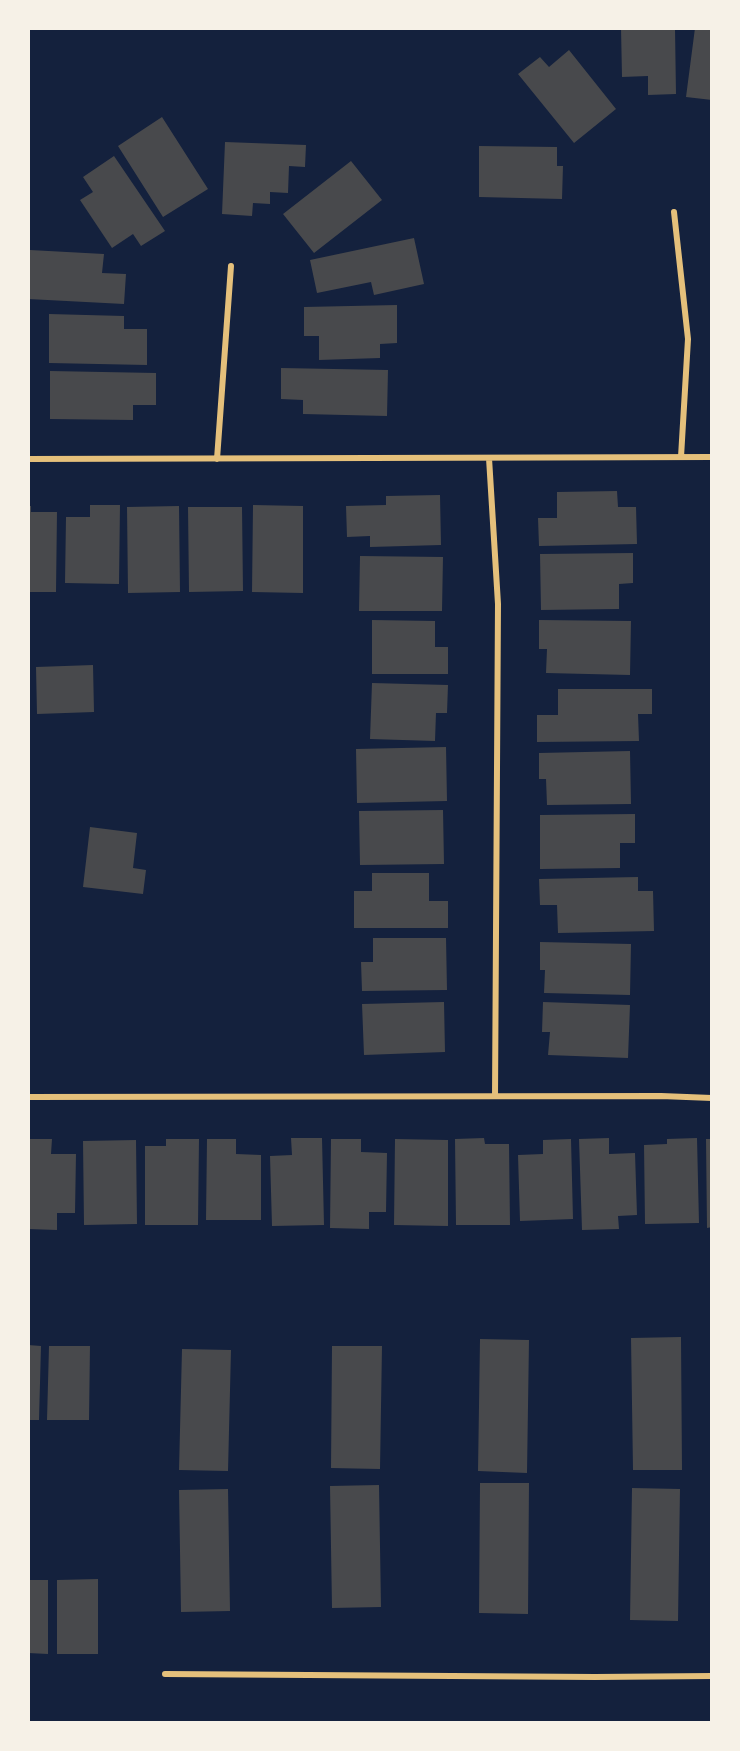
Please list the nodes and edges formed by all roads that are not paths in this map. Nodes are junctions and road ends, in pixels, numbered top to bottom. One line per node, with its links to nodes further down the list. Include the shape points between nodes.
1 (674, 212): 3 (street, via 688,339)
2 (231, 266): 7 (street)
3 (681, 457): 4 (street); 5 (street)
4 (711, 457)
5 (489, 458): 7 (street); 8 (street, via 498,604)
6 (28, 459): 7 (street)
7 (217, 459)
8 (495, 1096): 9 (street); 10 (street)
9 (28, 1097)
10 (711, 1098)
11 (165, 1674): 12 (street)
12 (711, 1676)

